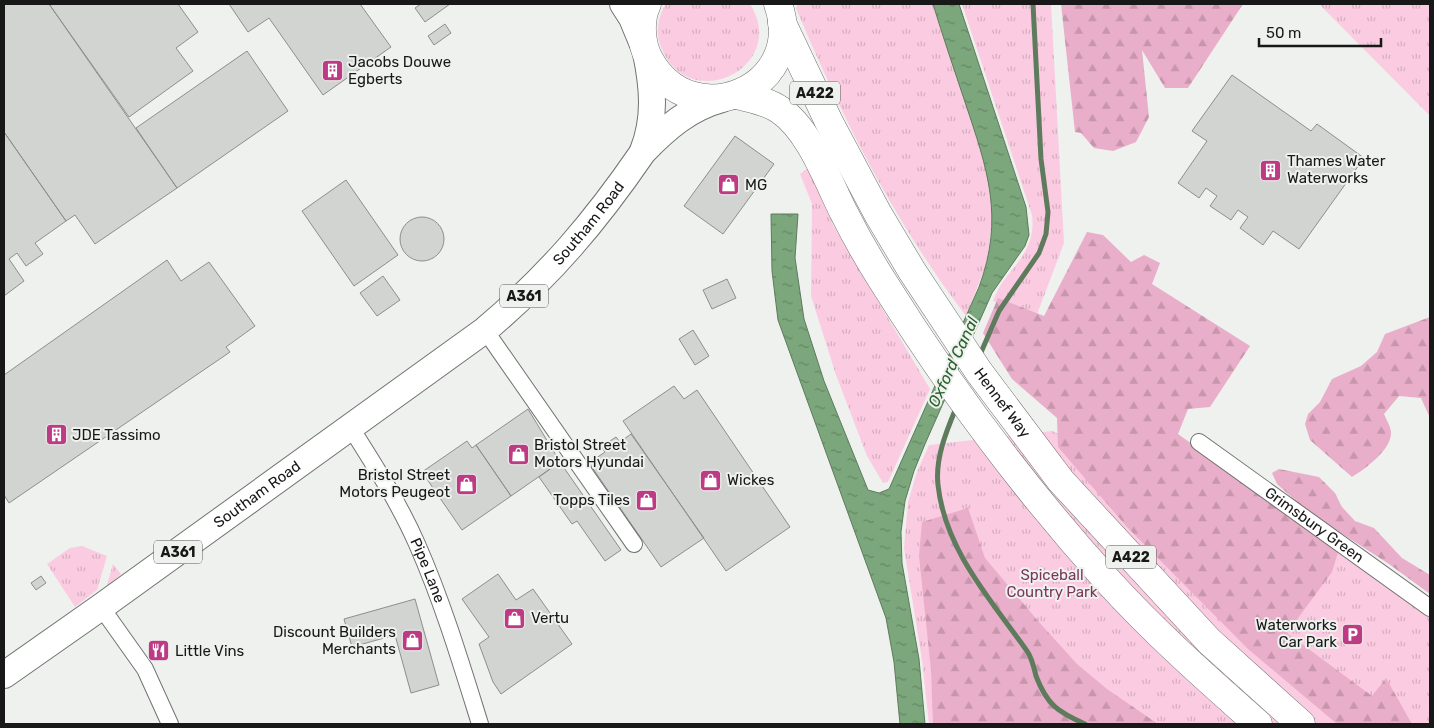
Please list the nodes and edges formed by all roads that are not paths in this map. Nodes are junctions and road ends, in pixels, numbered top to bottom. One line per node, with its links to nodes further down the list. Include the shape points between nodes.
1 (623, 4): 4 (main road, Southam Road)
2 (647, 4): 4 (highway, via 642,28)
3 (780, 13): 5 (highway, via 782,41 776,58 753,86); 17 (highway, Hennef Way / A422, via 849,162 912,271 979,372 1068,489 1209,641)
4 (645, 50): 5 (highway, Hennef Way, via 655,70 676,89 703,99); 6 (main road, Southam Road / A361, via 653,105 649,135)
5 (729, 97): 6 (main road, Southam Road / A361, via 698,107 680,118); 16 (highway, Hennef Way / A422, via 771,105 794,123 881,279 1012,468 1108,582 1187,661)
6 (642, 152): 7 (main road, Southam Road / A361, via 584,233 518,302)
7 (486, 330): 8 (main road, Southam Road / A361); 10 (street)
8 (352, 428): 11 (main road, Southam Road / A361); 15 (street, Pipe Lane, via 402,512 420,551 444,610)
9 (1199, 442): 12 (street, Grimsbury Green)
10 (634, 544)
11 (101, 607): 13 (main road, Southam Road / A361); 14 (street, via 145,669)
12 (1430, 608)
13 (4, 675)
14 (170, 724)
15 (480, 724)
16 (1258, 724)
17 (1301, 724)

